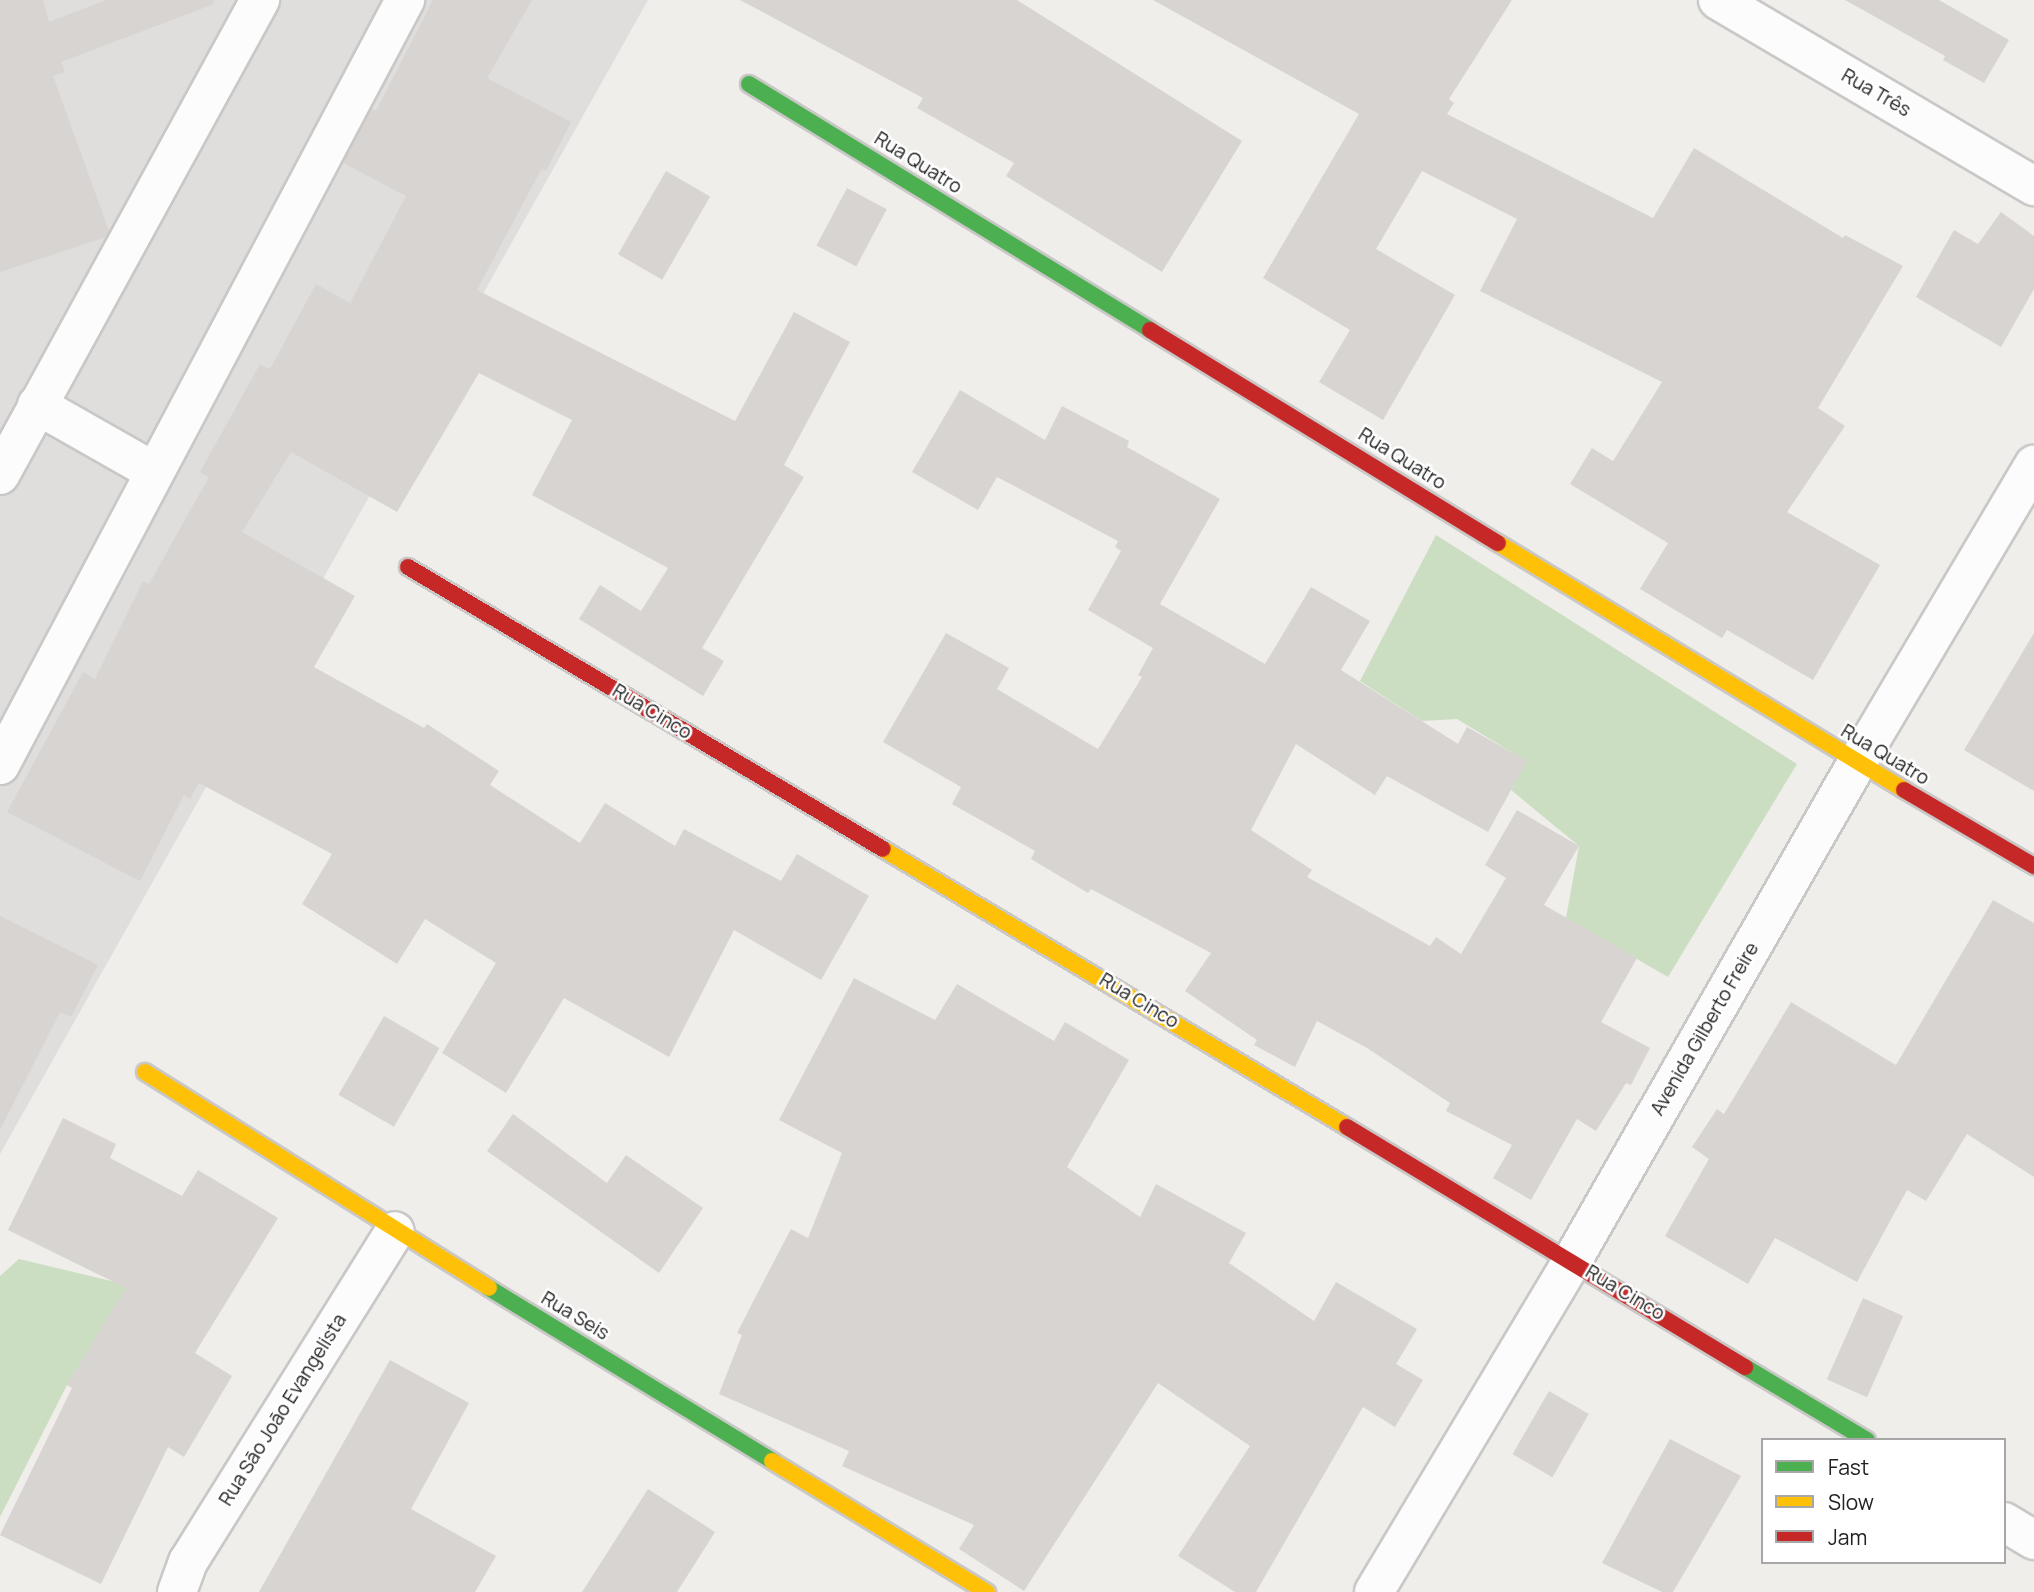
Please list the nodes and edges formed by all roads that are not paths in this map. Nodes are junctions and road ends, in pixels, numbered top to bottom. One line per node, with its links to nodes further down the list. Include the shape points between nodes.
1 (260, 0): 6 (street)
2 (405, 0): 8 (street)
3 (1718, 0): 5 (street, Rua Três)
4 (749, 84): 11 (street, Rua Quatro)
5 (2034, 186)
6 (37, 405): 8 (street); 9 (street)
7 (2034, 465): 11 (street, Avenida Gilberto Freire)
8 (153, 471): 12 (street)
9 (0, 475)
10 (408, 567): 16 (street, Rua Cinco)
11 (1857, 763): 13 (street, Rua Quatro); 16 (street, Avenida Gilberto Freire)
12 (0, 765)
13 (2034, 866)
14 (145, 1072): 15 (street, Rua Seis)
15 (396, 1231): 20 (street, Rua São João Evangelista, via 188,1562); 21 (street, Rua Seis)
16 (1572, 1261): 17 (street, Rua Cinco); 22 (street, Avenida Gilberto Freire)
17 (1864, 1438)
18 (2006, 1523): 19 (street)
19 (2034, 1540)
20 (177, 1592)
21 (987, 1592)
22 (1374, 1592)

